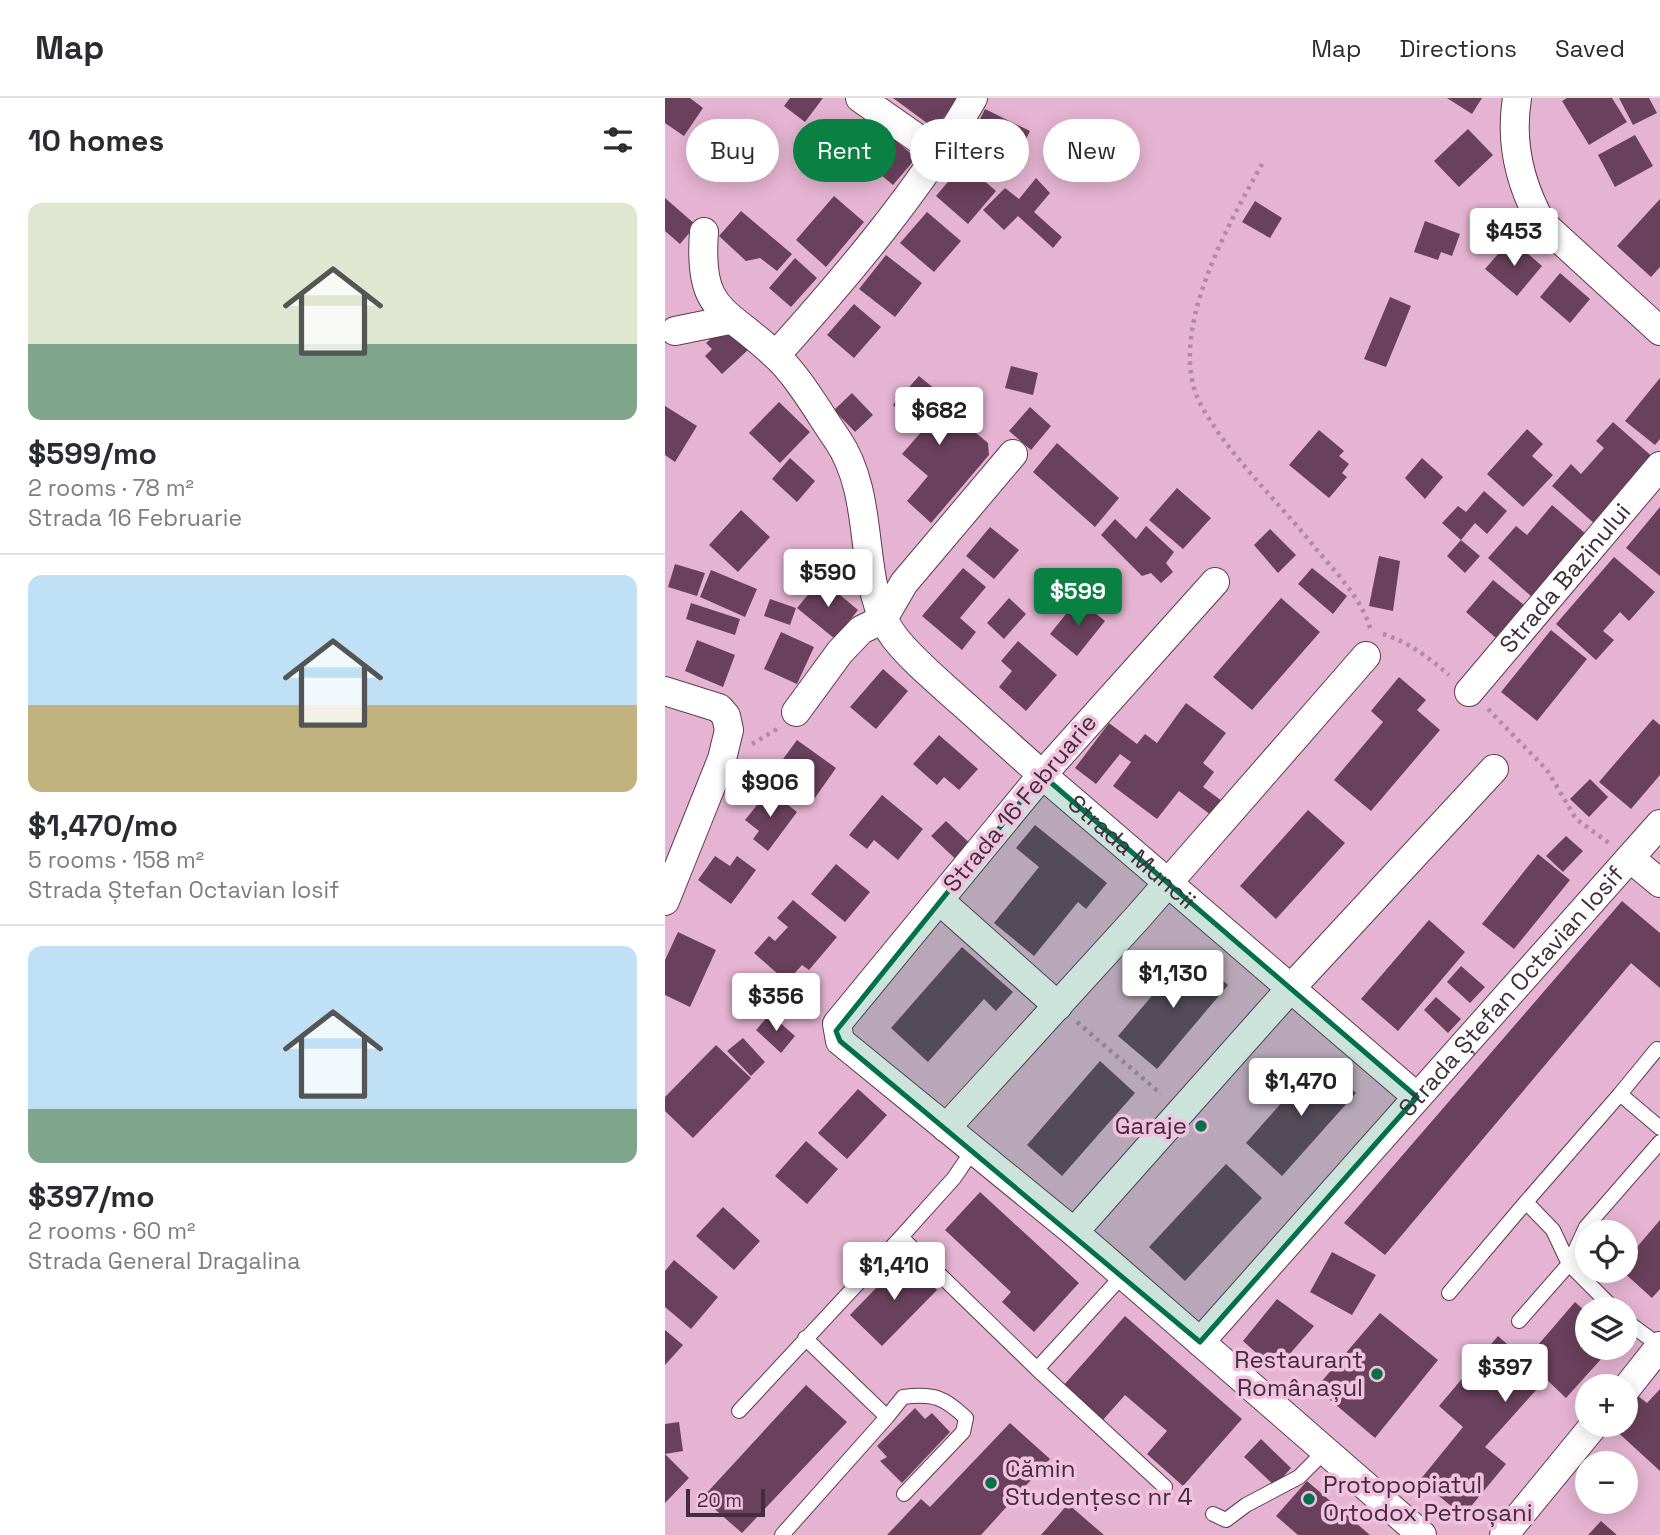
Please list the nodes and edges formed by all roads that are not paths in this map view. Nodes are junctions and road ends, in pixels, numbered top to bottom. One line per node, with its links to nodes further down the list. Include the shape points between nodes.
1 (860, 98): 5 (street)
2 (973, 98): 4 (street)
3 (1517, 98): 10 (street, via 1517,158 1541,222)
4 (959, 119)
5 (910, 133)
6 (914, 182): 11 (street)
7 (704, 232): 8 (street, via 701,268 705,283)
8 (729, 320): 9 (street); 11 (street)
9 (675, 331)
10 (1660, 331)
11 (776, 355): 15 (street, via 854,469)
12 (1013, 454): 15 (street, via 904,583)
13 (1660, 466): 18 (street, Strada Bazinului)
14 (1215, 582): 21 (street, Strada 16 Februarie)
15 (883, 619): 19 (street, via 861,630 840,652); 21 (street, Strada Muncii, via 918,664)
16 (1366, 656): 24 (street)
17 (665, 691): 27 (street, via 710,703 726,716 729,730 722,759)
18 (1469, 692)
19 (796, 712)
20 (1494, 769): 28 (street)
21 (1042, 775): 24 (street, Strada Muncii); 26 (street, Strada 16 Februarie)
22 (1660, 824): 23 (street)
23 (1630, 858): 25 (street, Strada Ștefan Octavian Iosif); 32 (street, Strada Ștefan Octavian Iosif)
24 (1167, 883): 28 (street, Strada Muncii); 29 (street)
25 (1660, 883)
26 (939, 900): 29 (street); 33 (street, Strada 16 Februarie, via 837,1024 836,1031 839,1041)
27 (665, 901)
28 (1290, 989): 32 (street, Strada Muncii); 38 (street)
29 (1058, 1006): 33 (street)
30 (1657, 1049): 31 (lane)
31 (1620, 1094): 34 (lane); 37 (lane)
32 (1417, 1097): 47 (street, Strada Ștefan Octavian Iosif)
33 (946, 1128): 36 (street)
34 (1660, 1128)
35 (1660, 1142): 40 (lane, via 1585,1227)
36 (973, 1150): 38 (street); 39 (lane)
37 (1525, 1202): 40 (lane, via 1553,1230); 42 (lane)
38 (1074, 1232): 41 (street)
39 (901, 1237): 46 (lane); 49 (lane)
40 (1569, 1265): 43 (lane); 44 (lane)
41 (1123, 1275): 47 (street); 49 (lane)
42 (1449, 1293)
43 (1602, 1297)
44 (1519, 1321)
45 (1638, 1330): 48 (lane)
46 (805, 1338): 51 (lane); 52 (lane)
47 (1200, 1342): 54 (street)
48 (1660, 1346): 50 (street)
49 (1037, 1369): 55 (lane)
50 (1638, 1374)
51 (739, 1411)
52 (887, 1417): 56 (lane, via 904,1397 927,1394 950,1403 966,1418 963,1432); 59 (lane)
53 (1584, 1437): 61 (street)
54 (1325, 1451): 57 (lane, via 1299,1477 1226,1520); 58 (street)
55 (1165, 1487)
56 (904, 1494)
57 (1213, 1514)
58 (1392, 1525): 60 (street)
59 (782, 1535)
60 (1422, 1535)
61 (1504, 1535)

